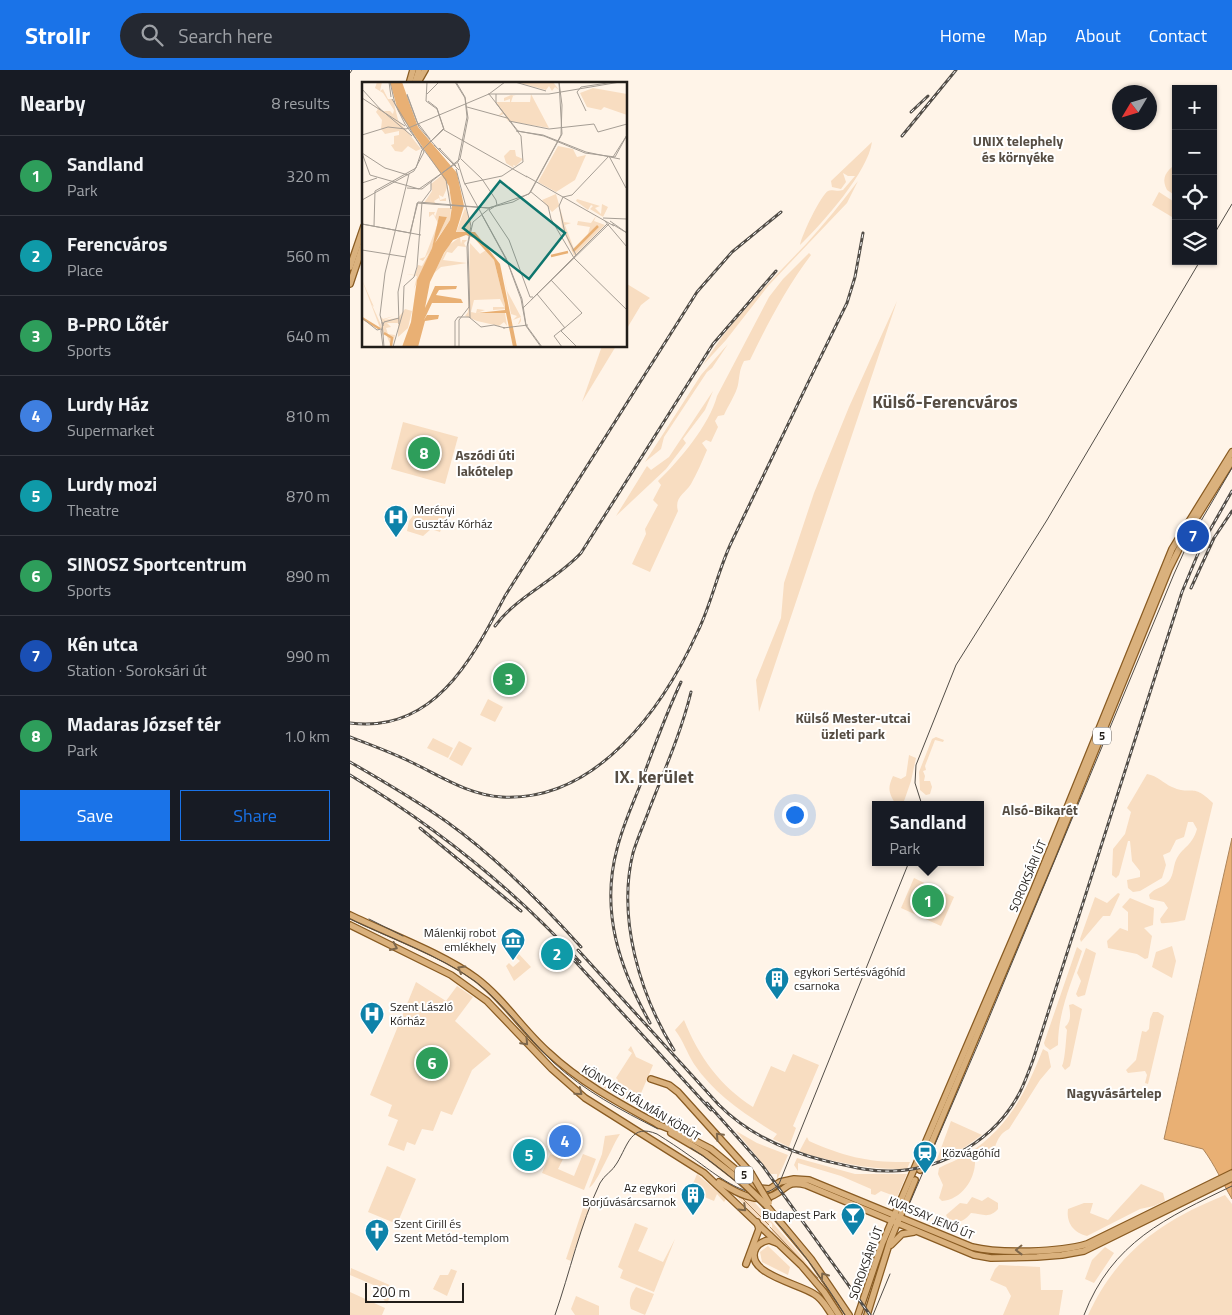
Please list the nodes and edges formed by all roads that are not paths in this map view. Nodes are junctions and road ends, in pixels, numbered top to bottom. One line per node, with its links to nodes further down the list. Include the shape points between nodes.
1 (425, 70): 2 (main road)
2 (417, 82)
3 (362, 232): 5 (main road)
4 (362, 248): 6 (main road)
5 (350, 267)
6 (350, 284)
7 (1232, 452): 10 (main road, SOROKSÁRI ÚT / 5)
8 (1232, 461): 22 (main road, SOROKSÁRI ÚT / 5, via 1169,569 1052,858)
9 (1183, 517): 10 (main road)
10 (1182, 529): 22 (main road, SOROKSÁRI ÚT / 5, via 959,1069 928,1132)
11 (350, 915): 14 (main road, KÖNYVES KÁLMÁN KÖRÚT, one-way to 11, via 593,1089 568,1070 475,978 450,962)
12 (350, 925): 15 (main road, KÖNYVES KÁLMÁN KÖRÚT, one-way to 15, via 451,975 487,1001 552,1069 585,1098)
13 (651, 1079): 21 (main road, one-way to 13, bridge, via 751,1173 683,1098 669,1085)
14 (657, 1124): 19 (main road, 5, via 711,1149 758,1188 770,1189); 21 (main road, KÖNYVES KÁLMÁN KÖRÚT, bridge, via 705,1153)
15 (704, 1173): 19 (main road, 5, via 735,1192 753,1197 770,1196); 23 (main road, KÖNYVES KÁLMÁN KÖRÚT, one-way to 23)
16 (1232, 1173): 18 (main road)
17 (1232, 1178): 18 (main road)
18 (1217, 1183): 22 (main road, KVASSAY JENŐ ÚT, one-way to 22, via 1093,1241 1070,1248 982,1249); 25 (main road, KVASSAY JENŐ ÚT, via 1084,1250 1062,1256 980,1256)
19 (780, 1185): 20 (main road, KVASSAY JENŐ ÚT / 5)
20 (819, 1186): 22 (main road, KVASSAY JENŐ ÚT / 5); 24 (main road, KVASSAY JENŐ ÚT / 5)
21 (767, 1204): 32 (main road, one-way to 21, via 822,1273)
22 (898, 1215): 24 (main road, SOROKSÁRI ÚT / 5)
23 (756, 1220): 26 (main road, KÖNYVES KÁLMÁN KÖRÚT); 28 (main road, via 759,1229)
24 (895, 1221): 25 (main road, KVASSAY JENŐ ÚT); 27 (main road, SOROKSÁRI ÚT); 29 (main road, SOROKSÁRI ÚT, via 873,1267)
25 (918, 1232): 27 (main road, via 902,1234)
26 (783, 1247): 31 (main road, KÖNYVES KÁLMÁN KÖRÚT, via 813,1278); 31 (main road, via 769,1240 759,1244 754,1259 763,1272 814,1293)
27 (889, 1249): 30 (main road, SOROKSÁRI ÚT)
28 (744, 1263)
29 (862, 1304): 32 (main road); 33 (main road, SOROKSÁRI ÚT)
30 (868, 1313)
31 (835, 1314)
32 (850, 1315)
33 (858, 1315)

